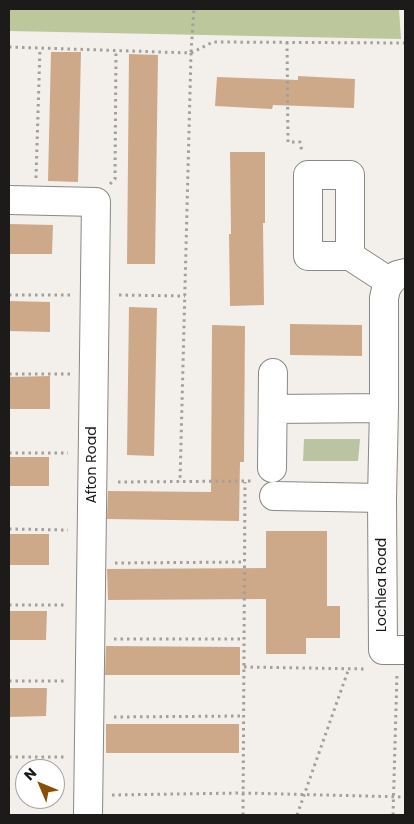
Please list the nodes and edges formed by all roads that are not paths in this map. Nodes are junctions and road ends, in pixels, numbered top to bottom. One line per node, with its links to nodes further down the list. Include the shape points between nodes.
1 (22, 201): 9 (street, Afton Road, via 96,202)
2 (350, 256): 2 (street, via 308,256 308,175 350,175); 3 (street)
3 (398, 278): 5 (street, Lochlea Road, via 386,289 384,298)
4 (273, 373): 6 (street)
5 (384, 408): 6 (street); 7 (street, Lochlea Road)
6 (273, 409): 7 (street, via 267,482)
7 (382, 498): 8 (street, Lochlea Road, via 382,650)
8 (402, 650)
9 (88, 805)

